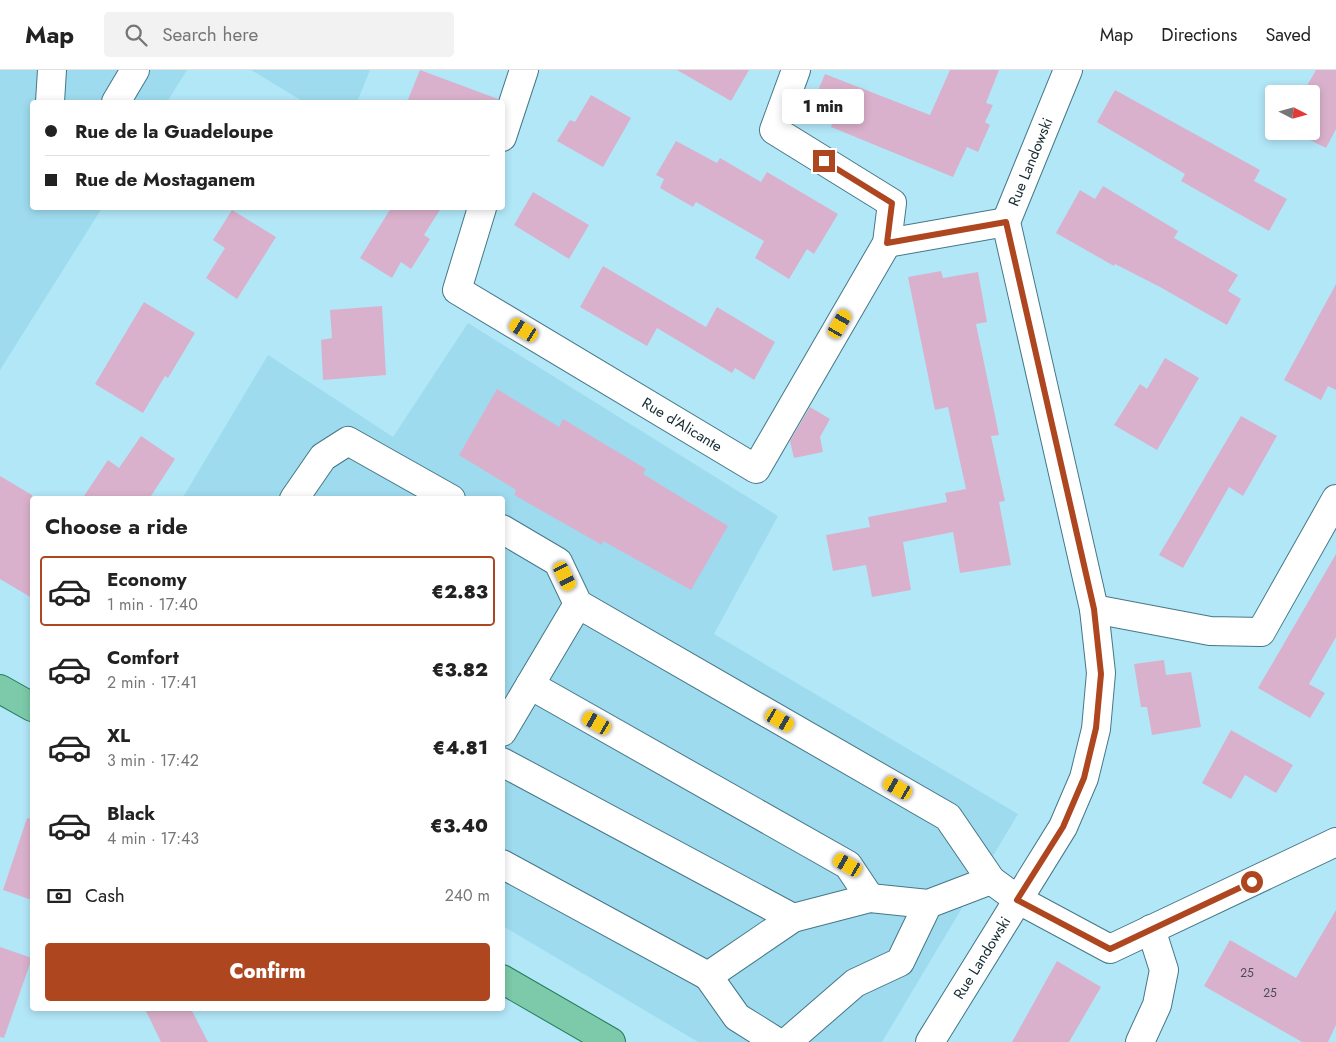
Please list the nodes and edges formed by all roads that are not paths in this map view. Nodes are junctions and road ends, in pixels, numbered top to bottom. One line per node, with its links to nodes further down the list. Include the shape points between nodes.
1 (52, 70): 6 (street)
2 (135, 70): 7 (street)
3 (524, 70): 8 (street)
4 (796, 70): 11 (street, via 774,130 892,203)
5 (1068, 70): 10 (street, Rue Landowski)
6 (50, 100)
7 (117, 100)
8 (505, 128)
9 (481, 210): 11 (street, Rue d'Alicante, via 457,290 756,469)
10 (1006, 222): 11 (street); 17 (street, Rue Landowski)
11 (887, 243)
12 (296, 496): 13 (street, via 323,458 348,441)
13 (446, 496)
14 (1336, 499): 17 (street, via 1261,632 1210,631)
15 (505, 531): 16 (street, via 558,562)
16 (578, 604): 18 (street); 25 (street, via 948,817)
17 (1094, 609): 27 (street, Rue Landowski, via 1101,674 1096,728 1084,778 1063,827)
18 (530, 685): 21 (street); 26 (street, via 848,865)
19 (0, 688): 20 (main road)
20 (30, 706)
21 (505, 727)
22 (505, 764): 29 (street)
23 (1336, 842): 30 (street)
24 (505, 866): 31 (street)
25 (991, 880): 27 (street); 28 (street)
26 (870, 898): 28 (street); 29 (street)
27 (1017, 900): 30 (street, via 1110,949); 36 (street, Rue Landowski)
28 (928, 904): 35 (street, via 900,962 855,983)
29 (792, 918): 31 (street)
30 (1151, 929): 37 (street, via 1164,970 1157,1005)
31 (708, 976): 34 (street, via 736,1017)
32 (505, 981): 33 (main road)
33 (611, 1042)
34 (777, 1042)
35 (787, 1042)
36 (930, 1042)
37 (1140, 1042)

